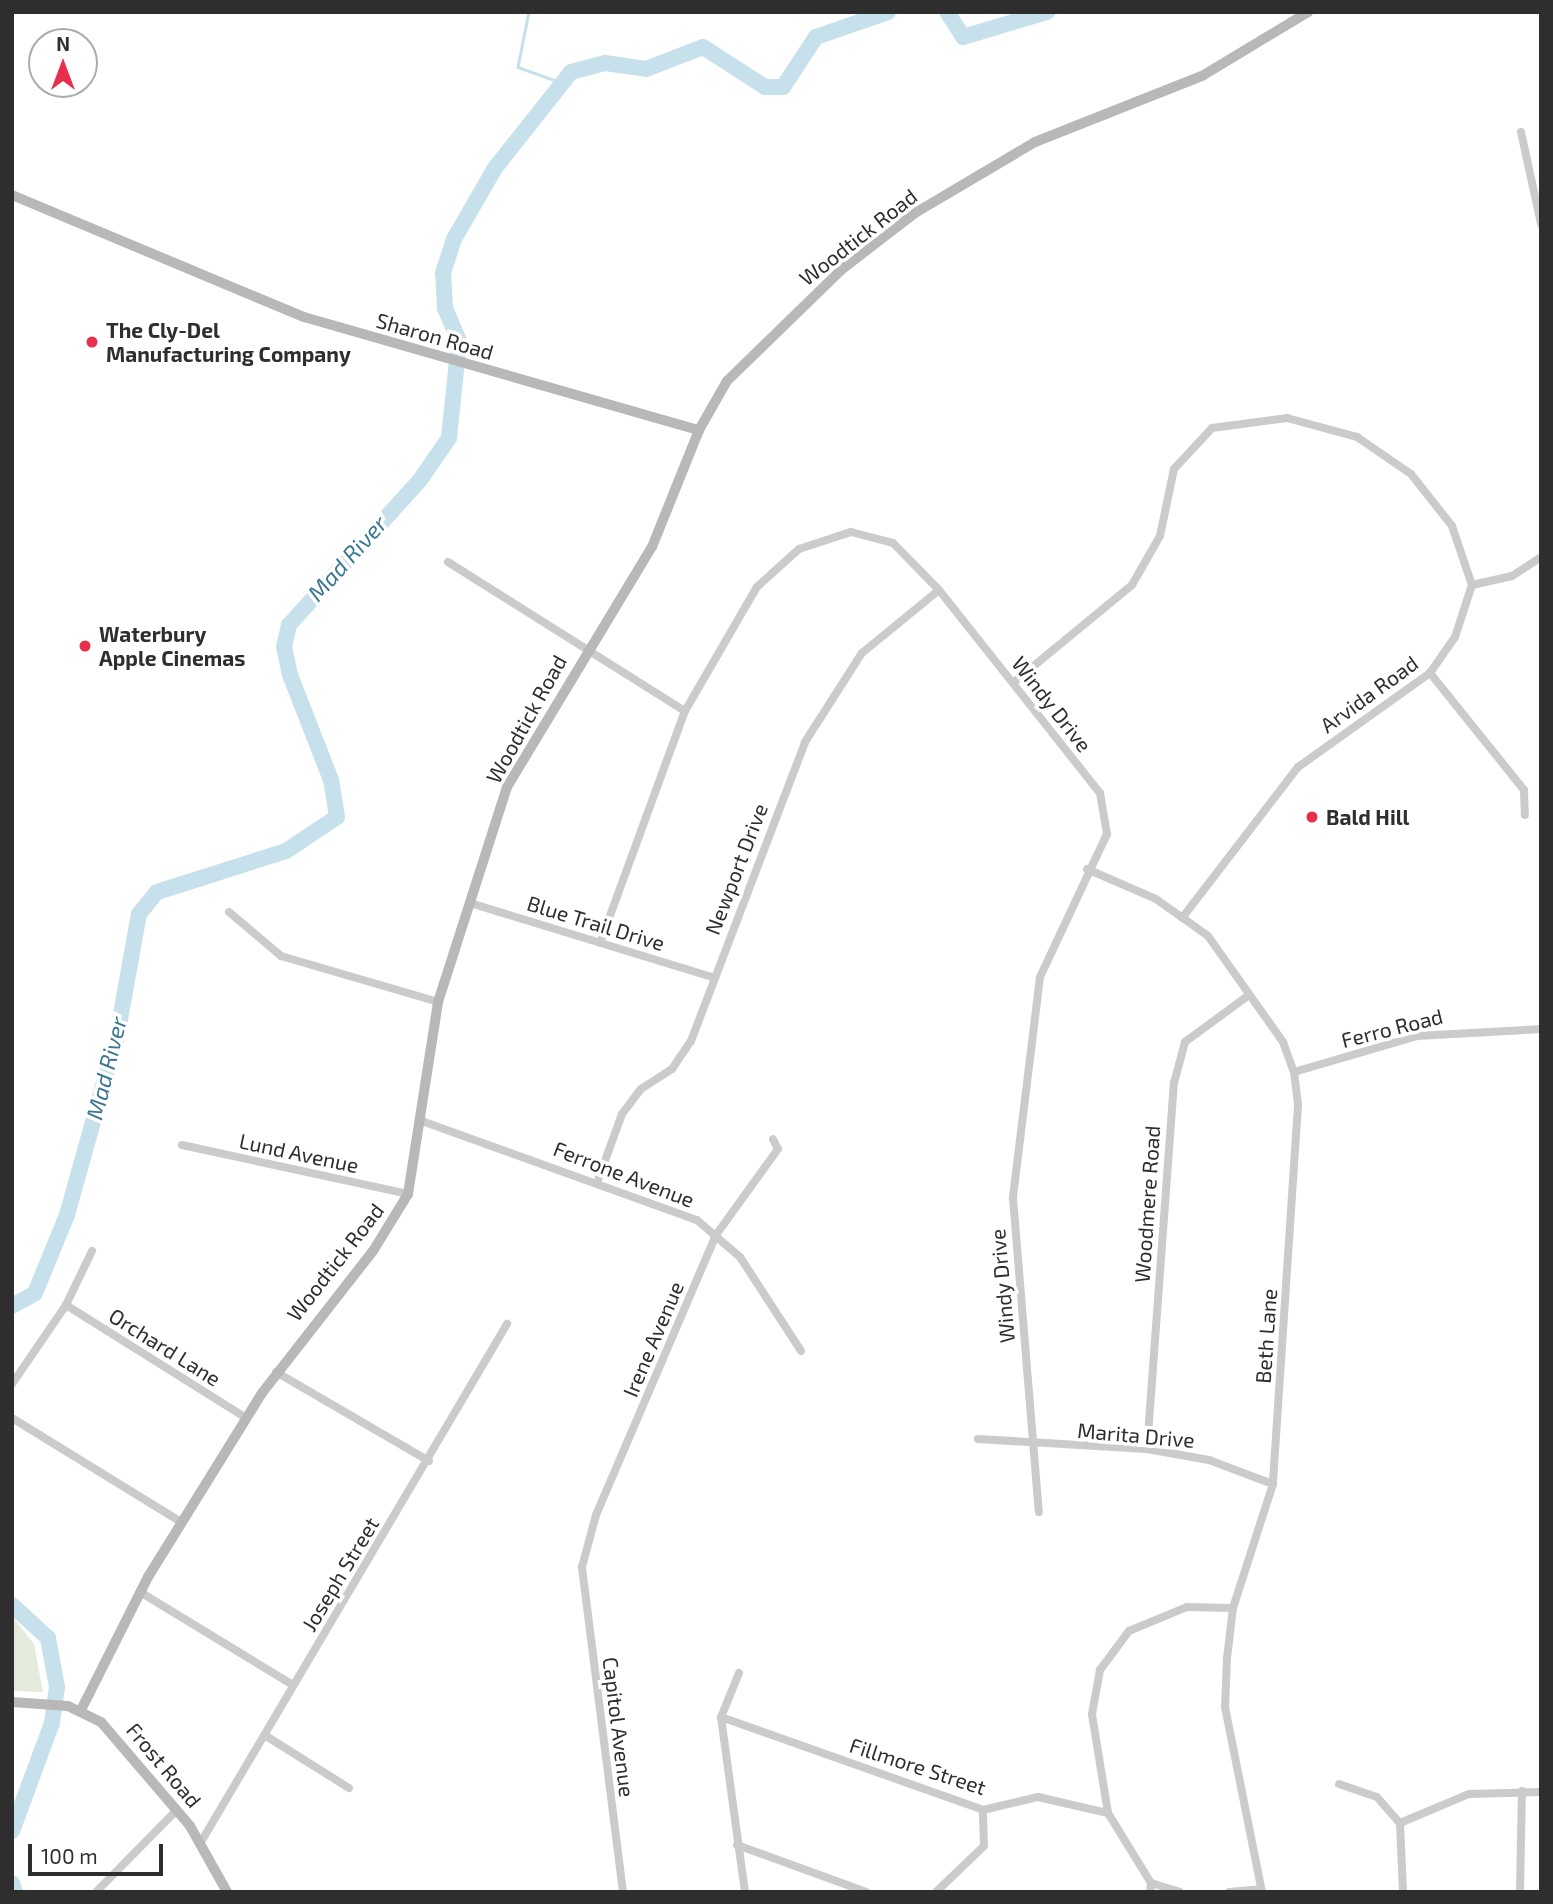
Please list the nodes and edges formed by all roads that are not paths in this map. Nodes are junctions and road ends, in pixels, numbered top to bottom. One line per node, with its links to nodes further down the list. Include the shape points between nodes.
1 (1296, 12): 3 (street)
2 (1308, 12): 3 (main road, Woodtick Road)
3 (1279, 34): 7 (main road, Woodtick Road, via 1202,76 1035,142 915,213 768,336 727,381)
4 (1521, 132): 6 (street)
5 (12, 195): 7 (main road, Sharon Road, via 304,317)
6 (1541, 224)
7 (699, 430): 12 (main road, Woodtick Road, via 652,547)
8 (1541, 557): 10 (street, via 1512,576)
9 (448, 562): 12 (street)
10 (1472, 585): 13 (street, Arvida Road, via 1455,637); 14 (street, via 1452,526 1411,474 1357,437 1287,418 1212,428 1174,468 1160,536 1132,585)
11 (939, 590): 14 (street, Windy Drive); 15 (street, Windy Drive, via 893,543 851,532 799,549 757,587); 22 (street, Newport Drive, via 862,653 805,742)
12 (587, 650): 15 (street); 18 (main road, Woodtick Road, via 507,787)
13 (1430, 673): 16 (street, via 1524,790); 20 (street, Arvida Road, via 1298,767)
14 (1013, 683): 17 (street, Windy Drive, via 1100,793 1107,834)
15 (685, 712): 21 (street, Windy Drive)
16 (1525, 815)
17 (1087, 869): 20 (street, Beth Lane, via 1156,899); 42 (street, Windy Drive, via 1040,977 1013,1198)
18 (470, 903): 21 (street, Blue Trail Drive); 24 (main road, Woodtick Road)
19 (229, 912): 24 (street, via 281,956)
20 (1182, 918): 23 (street, Beth Lane, via 1208,936)
21 (600, 943): 22 (street, Blue Trail Drive)
22 (712, 977): 30 (street, Newport Drive, via 691,1041 672,1069 641,1089 622,1114)
23 (1249, 995): 26 (street, Beth Lane, via 1283,1042); 43 (street, Woodmere Road, via 1185,1042 1174,1083)
24 (438, 1002): 27 (main road, Woodtick Road)
25 (1541, 1029): 26 (street, Ferro Road, via 1418,1036)
26 (1294, 1072): 45 (street, Beth Lane, via 1298,1105)
27 (419, 1120): 30 (street, Ferrone Avenue); 31 (main road, Woodtick Road)
28 (773, 1139): 32 (street, Irene Avenue, via 778,1149)
29 (182, 1145): 31 (street, Lund Avenue)
30 (598, 1180): 32 (street, Ferrone Avenue, via 697,1220)
31 (408, 1194): 37 (main road, Woodtick Road, via 373,1251)
32 (716, 1235): 36 (street, Ferrone Avenue, via 740,1257); 48 (street, Irene Avenue, via 596,1515)
33 (92, 1251): 34 (street)
34 (66, 1305): 38 (street); 40 (street, Orchard Lane)
35 (507, 1324): 44 (street, Joseph Street)
36 (801, 1350)
37 (276, 1371): 40 (main road, Woodtick Road); 44 (street)
38 (12, 1384)
39 (12, 1418): 47 (street)
40 (246, 1418): 47 (main road, Woodtick Road)
41 (978, 1438): 42 (street)
42 (1033, 1445): 43 (street, Marita Drive); 46 (street, Windy Drive)
43 (1147, 1449): 45 (street, Marita Drive, via 1209,1460)
44 (429, 1461): 52 (street, Joseph Street)
45 (1273, 1484): 50 (street, Beth Lane)
46 (1039, 1512)
47 (181, 1522): 49 (main road, Woodtick Road)
48 (582, 1567): 71 (street, Capitol Avenue)
49 (140, 1592): 52 (street); 54 (main road, Woodtick Road)
50 (1233, 1608): 63 (street, via 1187,1607 1129,1631 1100,1670 1092,1714); 68 (street, Beth Lane, via 1225,1706)
51 (739, 1672): 55 (street)
52 (293, 1685): 56 (street, Joseph Street)
53 (14, 1704): 54 (main road)
54 (81, 1710): 61 (main road, Frost Road, via 101,1722)
55 (721, 1717): 62 (street, Fillmore Street); 66 (street)
56 (266, 1736): 58 (street); 65 (street, Joseph Street)
57 (1339, 1784): 64 (street, via 1377,1797)
58 (349, 1788)
59 (1522, 1791): 60 (street); 64 (street, via 1469,1794); 78 (street)
60 (1541, 1792)
61 (177, 1810): 65 (main road, Frost Road); 69 (street)
62 (983, 1810): 63 (street, Fillmore Street, via 1038,1797); 74 (street, via 984,1846)
63 (1108, 1813): 67 (street)
64 (1400, 1823): 77 (street)
65 (201, 1842): 70 (main road, Frost Road)
66 (737, 1845): 72 (street); 73 (street)
67 (1151, 1887): 75 (street)
68 (1261, 1890): 76 (street)
69 (96, 1892)
70 (227, 1892)
71 (623, 1892)
72 (745, 1892)
73 (866, 1892)
74 (936, 1892)
75 (1180, 1892)
76 (1229, 1892)
77 (1403, 1892)
78 (1520, 1892)

